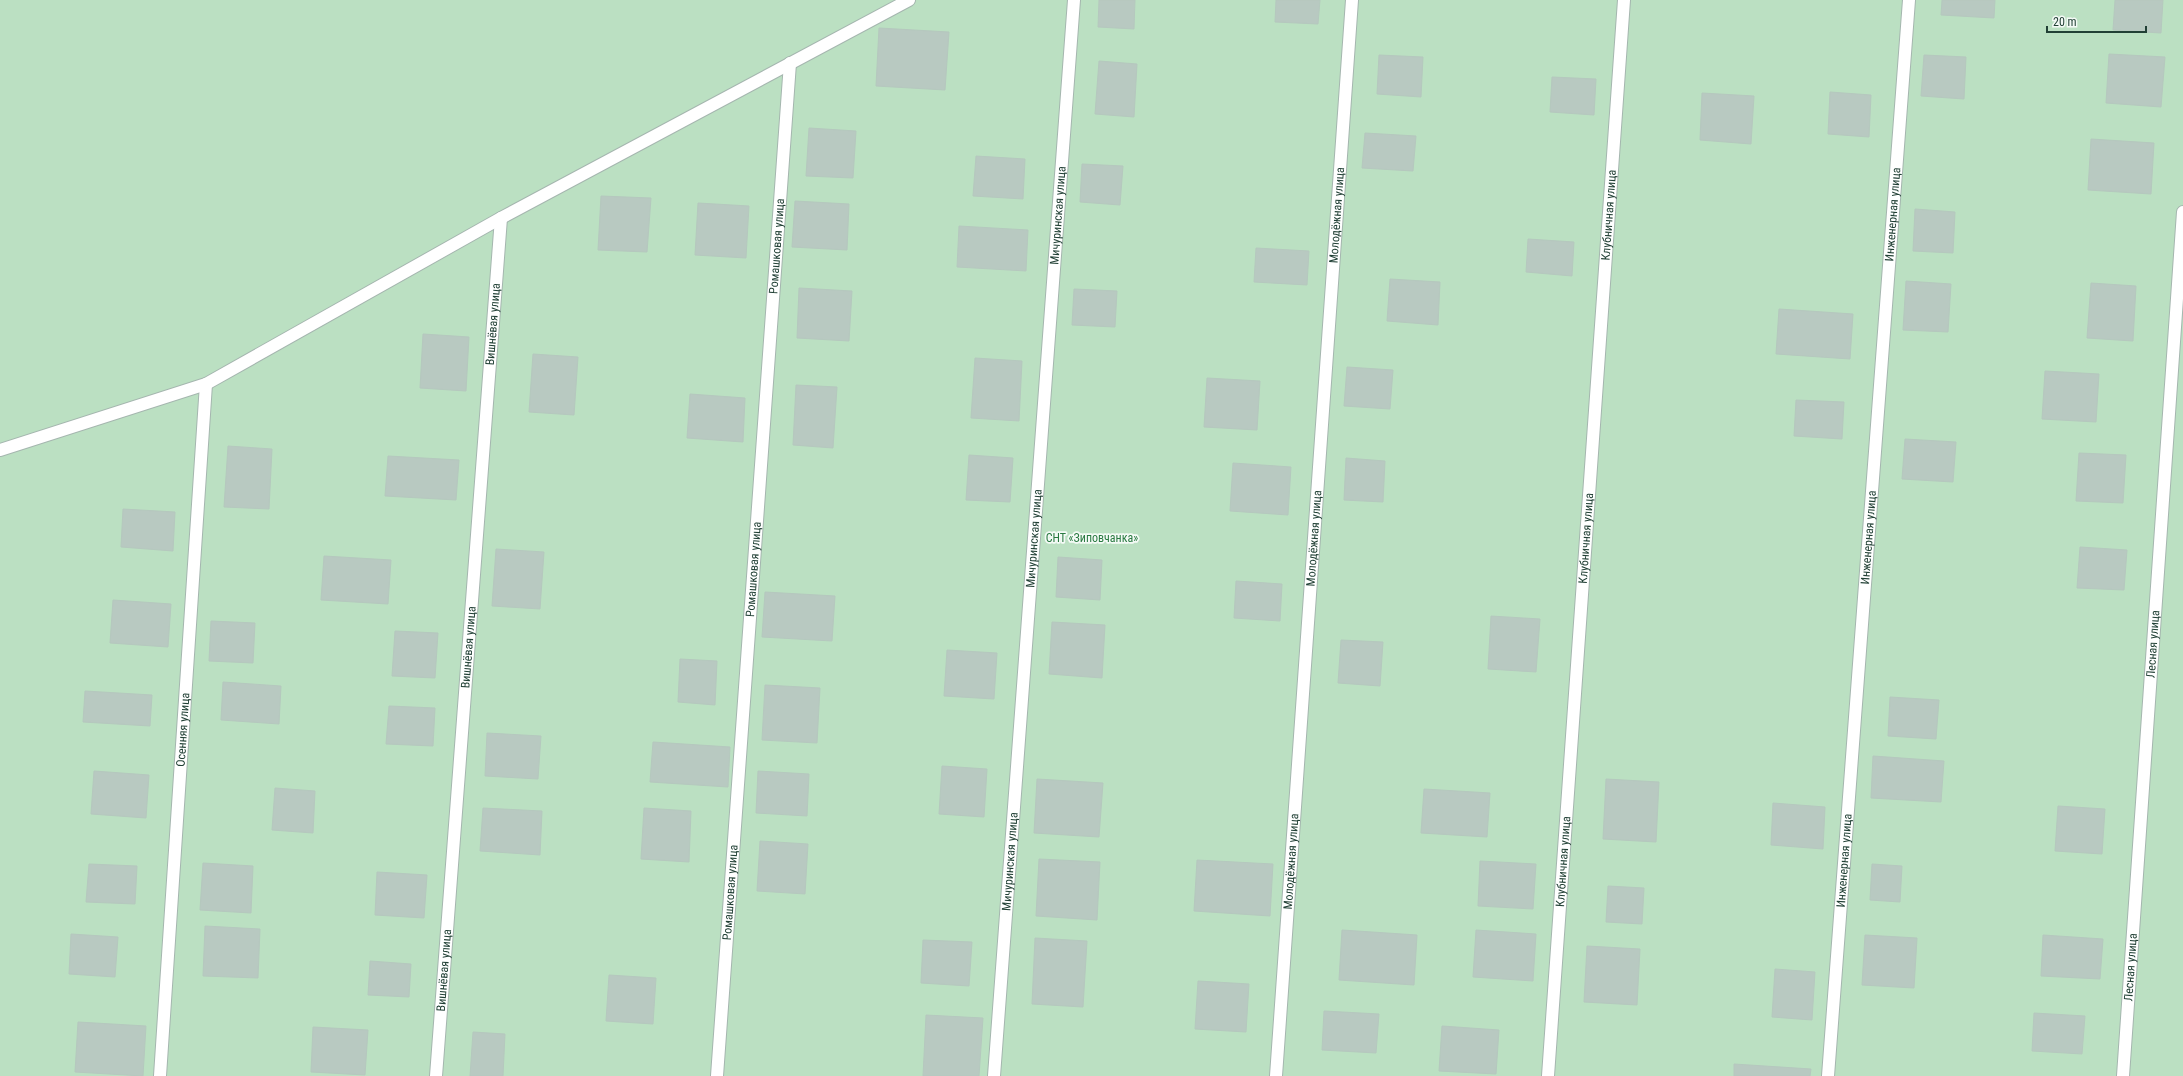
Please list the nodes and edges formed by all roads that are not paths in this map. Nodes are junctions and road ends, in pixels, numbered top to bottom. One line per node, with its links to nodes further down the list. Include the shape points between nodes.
1 (909, 0): 6 (street)
2 (1074, 0): 14 (street, Мичуринская улица)
3 (1352, 0): 15 (street, Молодёжная улица)
4 (1624, 0): 16 (street, Клубничная улица)
5 (1908, 0): 17 (street, Инженерная улица)
6 (790, 63): 8 (street); 13 (street, Ромашковая улица)
7 (2183, 212): 18 (street, Лесная улица)
8 (501, 218): 9 (street); 12 (street, Вишнёвая улица)
9 (206, 384): 10 (street); 11 (street, Осенняя улица)
10 (0, 450)
11 (160, 1076)
12 (436, 1076)
13 (717, 1076)
14 (994, 1076)
15 (1276, 1076)
16 (1548, 1076)
17 (1828, 1076)
18 (2123, 1076)

